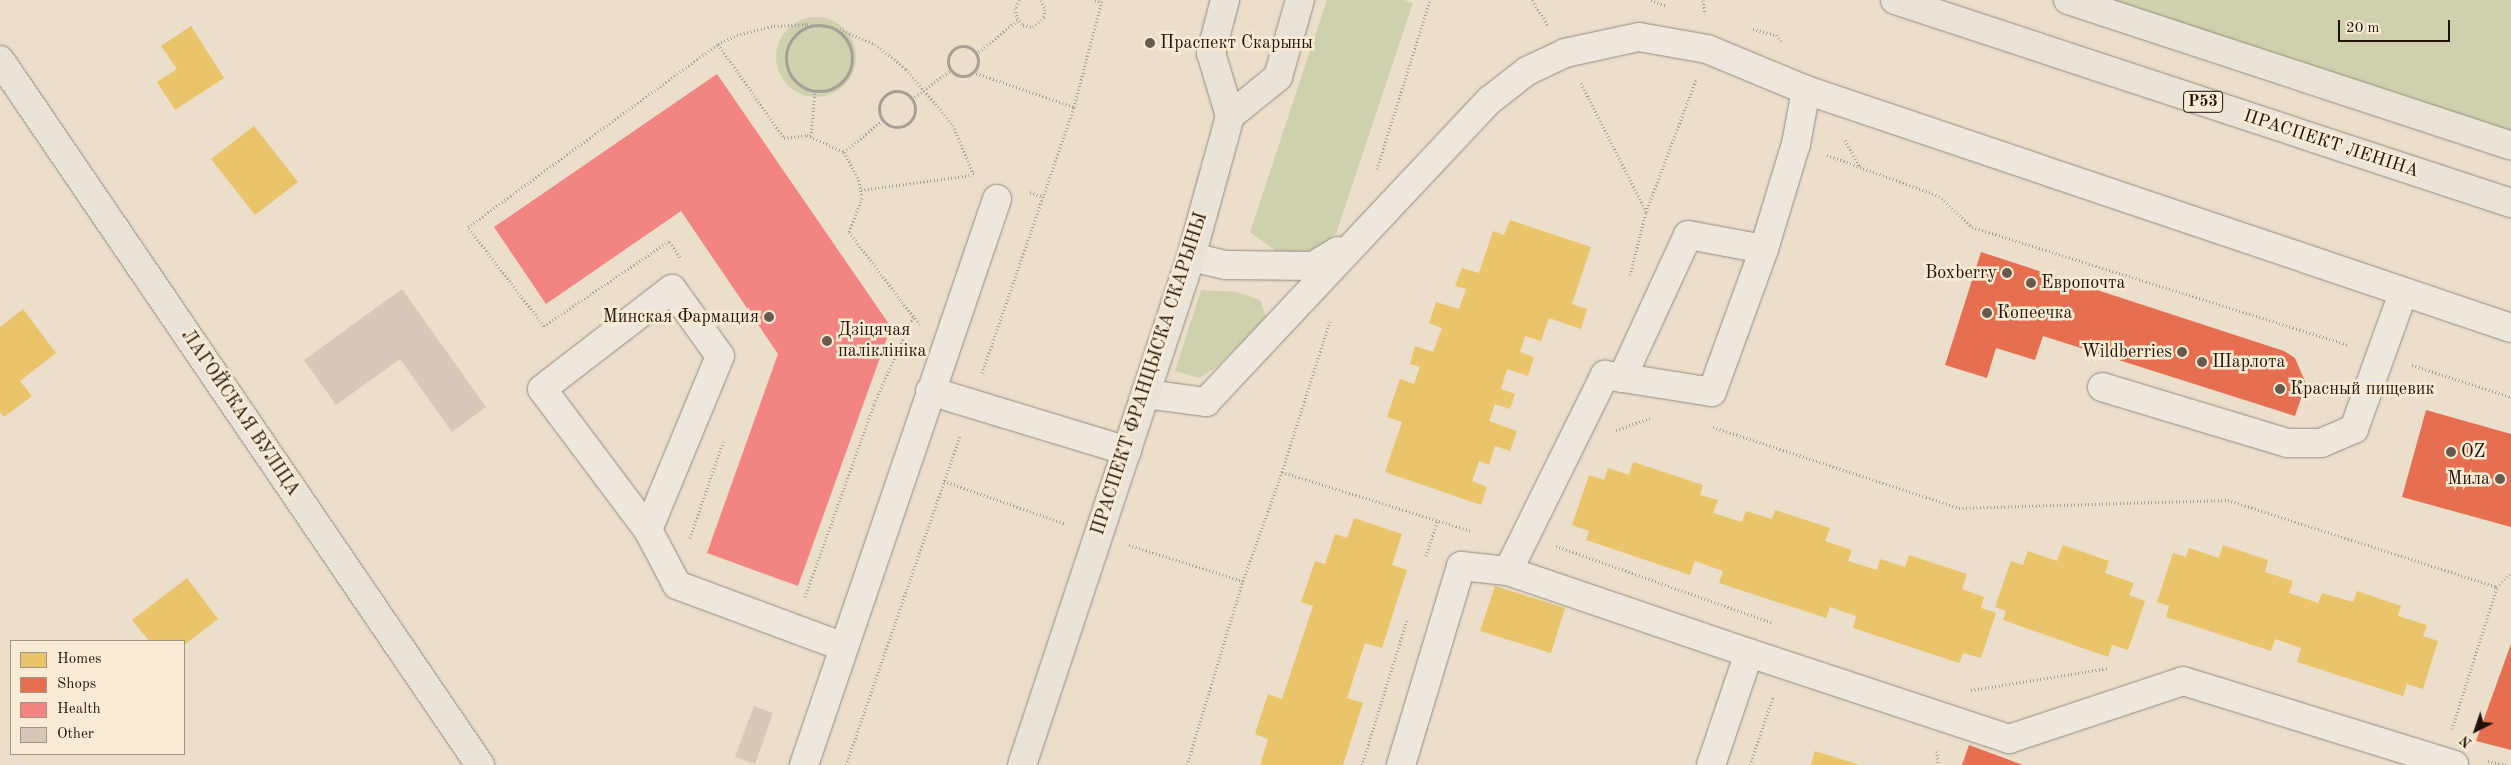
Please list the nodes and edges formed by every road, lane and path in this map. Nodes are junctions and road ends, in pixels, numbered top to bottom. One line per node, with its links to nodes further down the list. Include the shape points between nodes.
1 (1020, 0): 13 (path, via 1016,8)
2 (1047, 0): 11 (path)
3 (1095, 0): 12 (path)
4 (1225, 0): 28 (main road, via 1212,54)
5 (1300, 0): 28 (main road, via 1278,77)
6 (1430, 0): 35 (path)
7 (1532, 0): 18 (path)
8 (1703, 0): 14 (path)
9 (1895, 0): 40 (main road, ПРАСПЕКТ ЛЕНІНА / Р53)
10 (2068, 0): 32 (main road)
11 (1041, 2): 13 (path, via 1045,13 1038,25 1028,26)
12 (1101, 2)
13 (1018, 20): 19 (path)
14 (1706, 20)
15 (821, 26): 16 (path, via 774,26 737,35); 23 (path, via 833,27 875,44 906,69); 25 (path, via 800,31 787,50 788,66 795,81); 25 (path, via 840,33 851,51 852,61 849,72 839,84)
16 (718, 44)
17 (1708, 49): 18 (street, via 1639,37); 24 (street); 41 (path)
18 (1565, 52): 41 (path); 42 (street, via 1527,71 1490,100)
19 (976, 54): 21 (path, via 968,47 955,49 949,57); 22 (path, via 978,63)
20 (0, 60): 78 (main road, ЛАГОЙСКАЯ ВУЛІЦА)
21 (951, 70): 22 (path, via 964,76); 23 (path)
22 (973, 72): 27 (path)
23 (924, 90): 26 (path); 33 (path, via 953,125)
24 (1806, 90): 31 (street); 46 (street)
25 (815, 91): 30 (path)
26 (912, 99): 29 (path, via 902,92 885,96 879,106); 29 (path, via 916,110 906,125 894,128)
27 (1074, 107)
28 (1230, 116): 44 (main road, ПРАСПЕКТ ФРАНЦЫСКА СКАРЫНЫ)
29 (882, 120): 36 (path, via 844,152)
30 (811, 136)
31 (1796, 144): 43 (street); 49 (path, via 1939,196 1972,227)
32 (2511, 146)
33 (973, 173): 34 (path); 36 (path)
34 (982, 176)
35 (1375, 177)
36 (861, 190): 50 (path, via 857,217 849,232 914,315)
37 (1026, 191): 38 (path)
38 (1043, 196)
39 (997, 199): 50 (street)
40 (2511, 203)
41 (1646, 212): 45 (path)
42 (1355, 241): 44 (street, via 1313,266 1227,265); 55 (street, via 1206,402)
43 (1764, 249): 52 (street, via 1688,235); 52 (street, via 1712,392)
44 (1191, 257): 55 (main road, ПРАСПЕКТ ФРАНЦЫСКА СКАРЫНЫ)
45 (1630, 278)
46 (2403, 293): 48 (street); 49 (street)
47 (1332, 315): 61 (path)
48 (2511, 328)
49 (2383, 356): 53 (street, via 2354,429 2321,443 2288,443); 56 (path)
50 (940, 364): 51 (path); 54 (street)
51 (982, 375)
52 (1622, 378): 67 (street, via 1605,375)
53 (2102, 387)
54 (930, 391): 60 (street); 72 (street)
55 (1146, 394): 60 (main road, ПРАСПЕКТ ФРАНЦЫСКА СКАРЫНЫ)
56 (2511, 397)
57 (1659, 415): 59 (path)
58 (1705, 424): 69 (path, via 1959,508 2228,500)
59 (1608, 433)
60 (1127, 451): 80 (main road, ПРАСПЕКТ ФРАНЦЫСКА СКАРЫНЫ)
61 (1282, 472): 62 (path); 81 (path, via 1243,581)
62 (1438, 520): 64 (path); 66 (path)
63 (648, 530): 63 (street, via 720,356 672,289 542,389); 72 (street, via 677,585)
64 (1474, 532)
65 (1552, 545): 71 (path)
66 (1426, 558)
67 (1508, 571): 73 (street); 83 (street, via 1461,566)
68 (2511, 573): 69 (path)
69 (2497, 587): 77 (path)
70 (1409, 614): 82 (path)
71 (1777, 624)
72 (844, 648): 79 (street)
73 (1749, 653): 84 (street); 86 (street, via 2009,740 2183,681)
74 (2112, 668): 76 (path)
75 (1776, 687): 85 (path)
76 (1965, 691)
77 (2450, 734)
78 (480, 765)
79 (804, 765)
80 (1022, 765)
81 (1187, 765)
82 (1362, 765)
83 (1401, 765)
84 (1711, 765)
85 (1750, 765)
86 (2454, 765)

